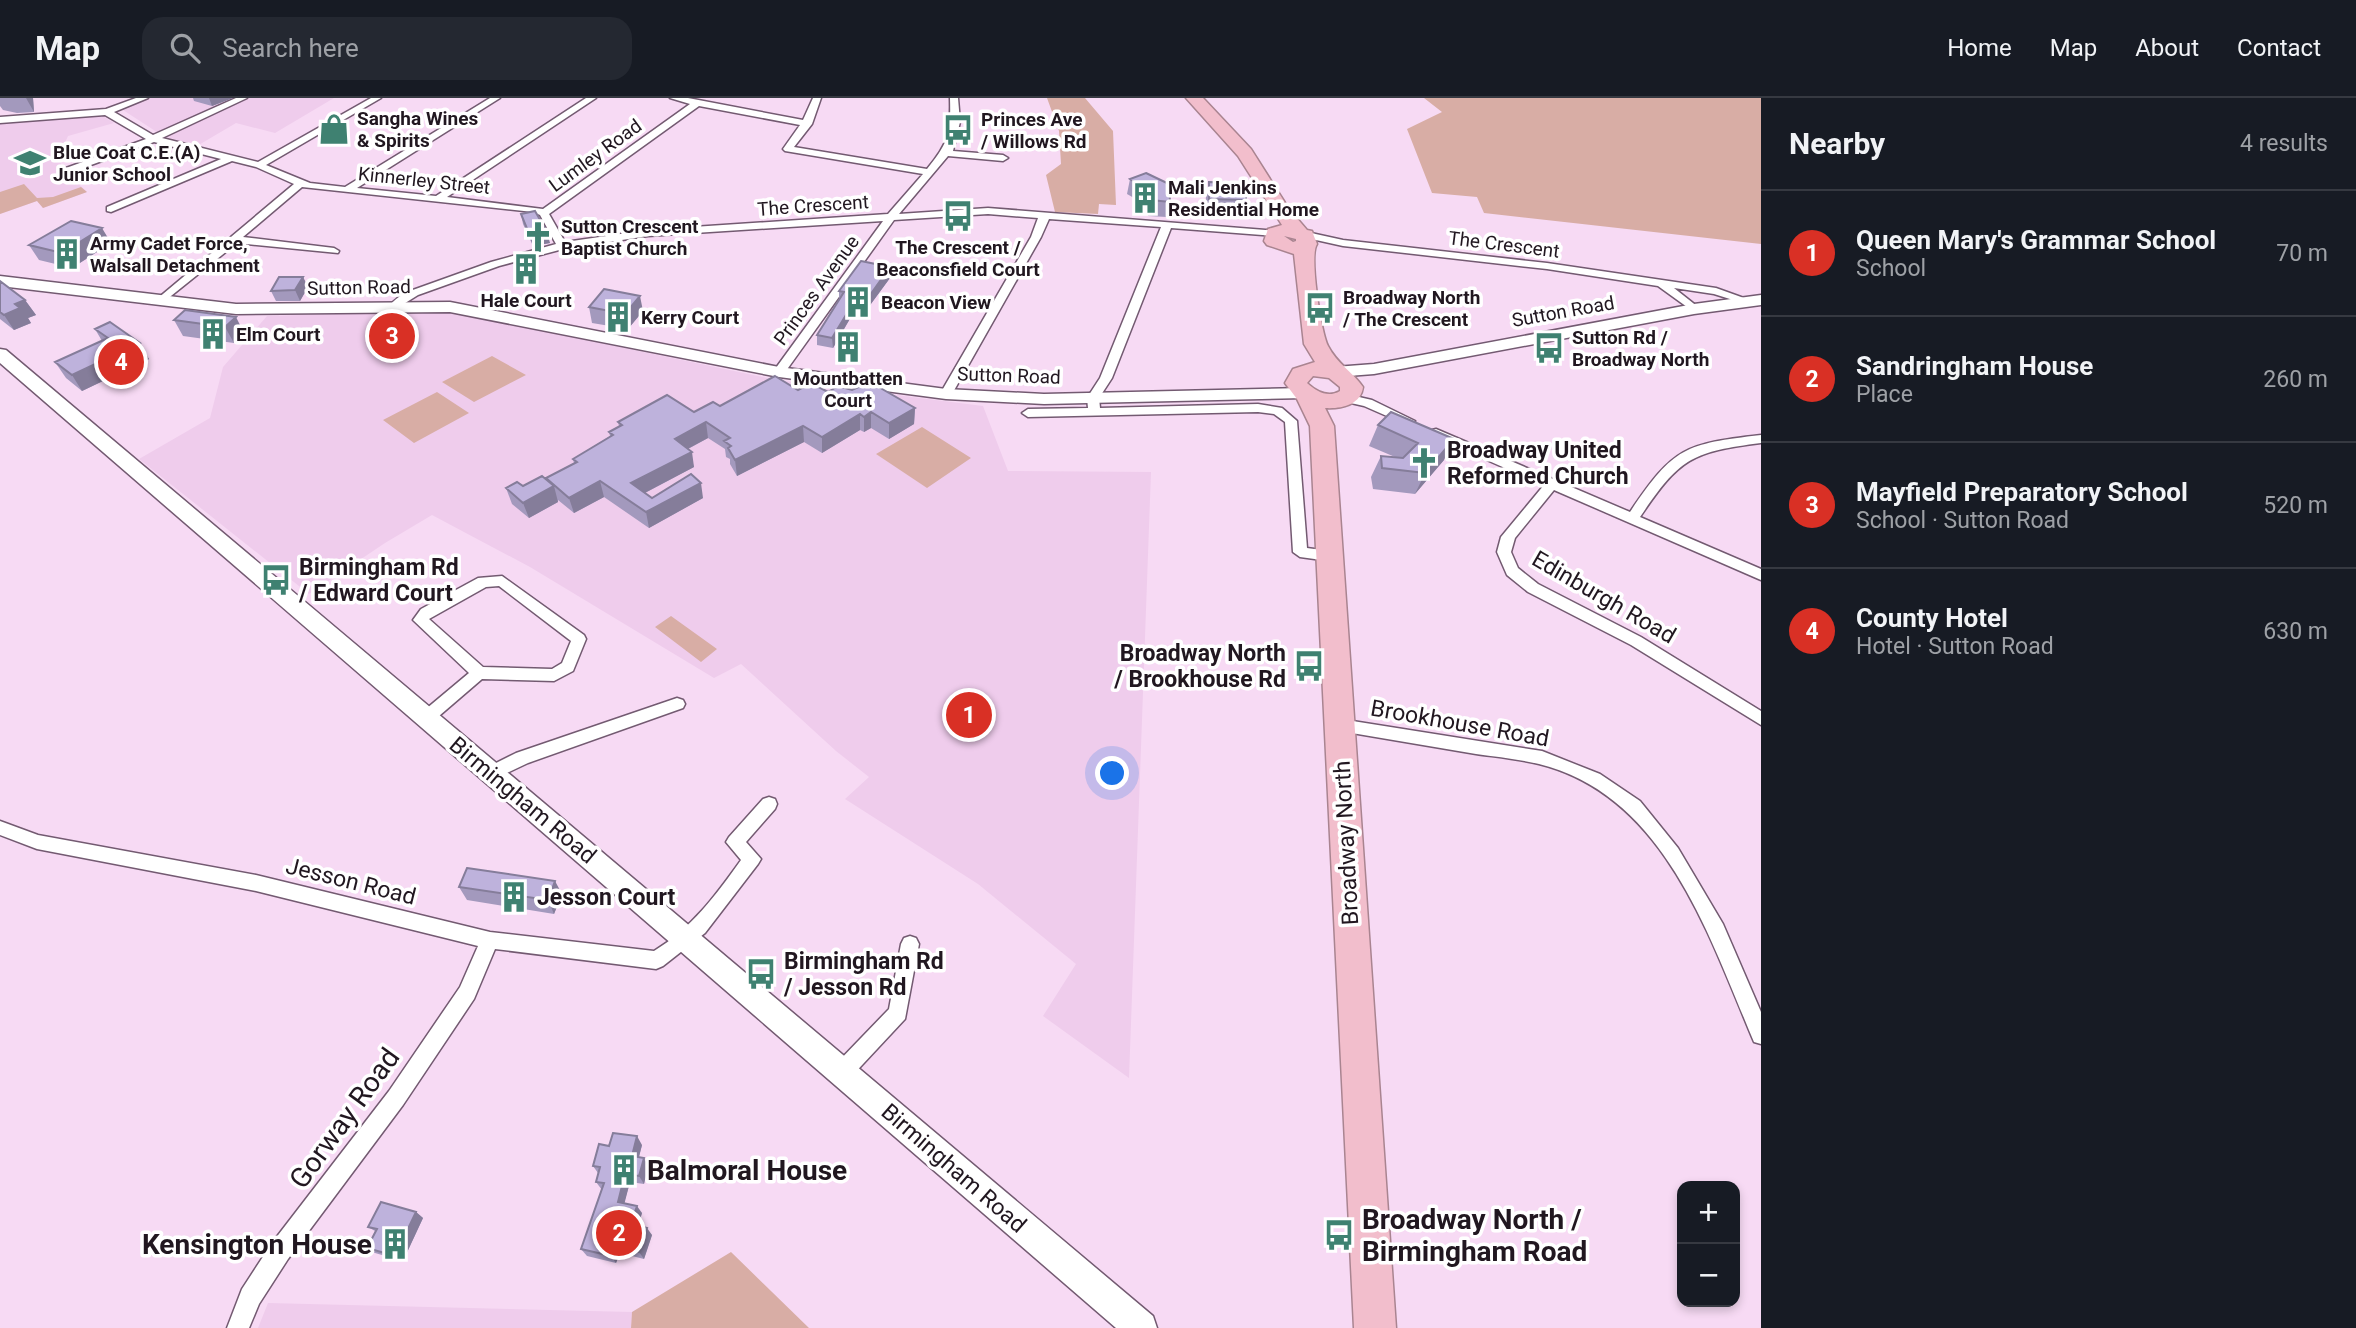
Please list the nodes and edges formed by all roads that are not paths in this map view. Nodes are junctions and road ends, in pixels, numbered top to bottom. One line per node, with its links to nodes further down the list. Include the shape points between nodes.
1 (144, 98): 11 (street)
2 (243, 98): 16 (street)
3 (377, 98): 20 (street)
4 (496, 98): 24 (street)
5 (592, 98): 25 (street)
6 (674, 98): 10 (street)
7 (817, 98): 15 (street)
8 (954, 98): 17 (street, via 955,122)
9 (1194, 98): 32 (highway, via 1245,153 1281,212)
10 (697, 103): 15 (street); 27 (street, Lumley Road)
11 (107, 112): 13 (street); 16 (street, Kinnerley Street)
12 (0, 114): 13 (street)
13 (25, 117): 14 (street)
14 (0, 120)
15 (807, 124): 22 (street, via 788,149)
16 (153, 139): 18 (street, Kinnerley Street); 21 (street)
17 (947, 153): 19 (street); 22 (street, Princes Avenue)
18 (231, 158): 20 (street, Kinnerley Street); 26 (street)
19 (1003, 158)
20 (259, 165): 23 (street, Kinnerley Street)
21 (68, 170)
22 (930, 172): 29 (street, Princes Avenue)
23 (300, 184): 24 (street, Kinnerley Street); 31 (street)
24 (347, 190): 25 (street, Kinnerley Street)
25 (440, 197): 27 (street, Kinnerley Street)
26 (111, 209)
27 (544, 213): 33 (street, Lumley Road)
28 (1044, 214): 29 (street, The Crescent, via 941,209); 30 (street, The Crescent); 45 (street, via 1036,237)
29 (890, 218): 33 (street, The Crescent, via 648,233); 43 (street, Princes Avenue)
30 (1167, 225): 32 (street, The Crescent); 47 (street)
31 (232, 239): 34 (street); 37 (street)
32 (1292, 242): 36 (street, The Crescent, via 1343,243); 41 (highway)
33 (562, 246): 39 (street, The Crescent, via 433,286 401,299)
34 (337, 252)
35 (0, 281): 37 (street, Sutton Road)
36 (1661, 283): 38 (street, The Crescent); 40 (street, The Crescent)
37 (161, 301): 39 (street, Sutton Road, via 236,309)
38 (1755, 301): 40 (street, Sutton Road)
39 (394, 307): 43 (street, Sutton Road, via 468,309 714,359)
40 (1694, 309): 46 (street, Sutton Road, via 1374,369)
41 (1314, 344): 44 (highway); 46 (highway)
42 (0, 354): 57 (street, Birmingham Road)
43 (781, 368): 45 (street, Sutton Road)
44 (1303, 384): 46 (highway, via 1332,402); 47 (street, Sutton Road, via 1269,392); 49 (highway, Broadway North)
45 (948, 389): 47 (street, Sutton Road, via 997,398)
46 (1347, 389): 49 (highway); 51 (street)
47 (1095, 400): 48 (street); 53 (street, via 1258,408 1285,414 1292,430 1300,552)
48 (1028, 413)
49 (1322, 426): 53 (highway, Broadway North)
50 (1761, 439): 52 (street, via 1689,453 1657,483)
51 (1552, 484): 52 (street); 58 (street, Edinburgh Road, via 1508,537 1504,552 1512,571 1533,588 1636,641)
52 (1632, 519): 54 (street)
53 (1329, 556): 59 (highway, Broadway North)
54 (1761, 575)
55 (479, 673): 55 (street, via 420,620 426,612 484,582 502,581 579,639 568,667 554,675); 57 (street)
56 (677, 704): 60 (street, via 522,758)
57 (426, 718): 60 (street, Birmingham Road)
58 (1761, 719)
59 (1340, 725): 66 (street, Brookhouse Road, via 1542,758 1594,779 1634,806 1672,853 1717,930); 68 (highway, Broadway North)
60 (492, 773): 63 (street, Birmingham Road)
61 (769, 804): 63 (street, Jesson Road, via 735,842 752,859 719,908)
62 (0, 828): 64 (street, Jesson Road, via 37,842 256,883)
63 (687, 939): 64 (street, Jesson Road, via 656,960); 67 (street, Birmingham Road)
64 (490, 940): 69 (street, Gorway Road, via 467,993 396,1098 280,1251 250,1297)
65 (910, 944): 67 (street, via 898,1013)
66 (1761, 1035)
67 (842, 1072): 70 (street, Birmingham Road)
68 (1370, 1259): 71 (highway, Broadway North); 72 (highway, Broadway North)
69 (239, 1328)
70 (1141, 1328)
71 (1354, 1328)
72 (1375, 1328)

